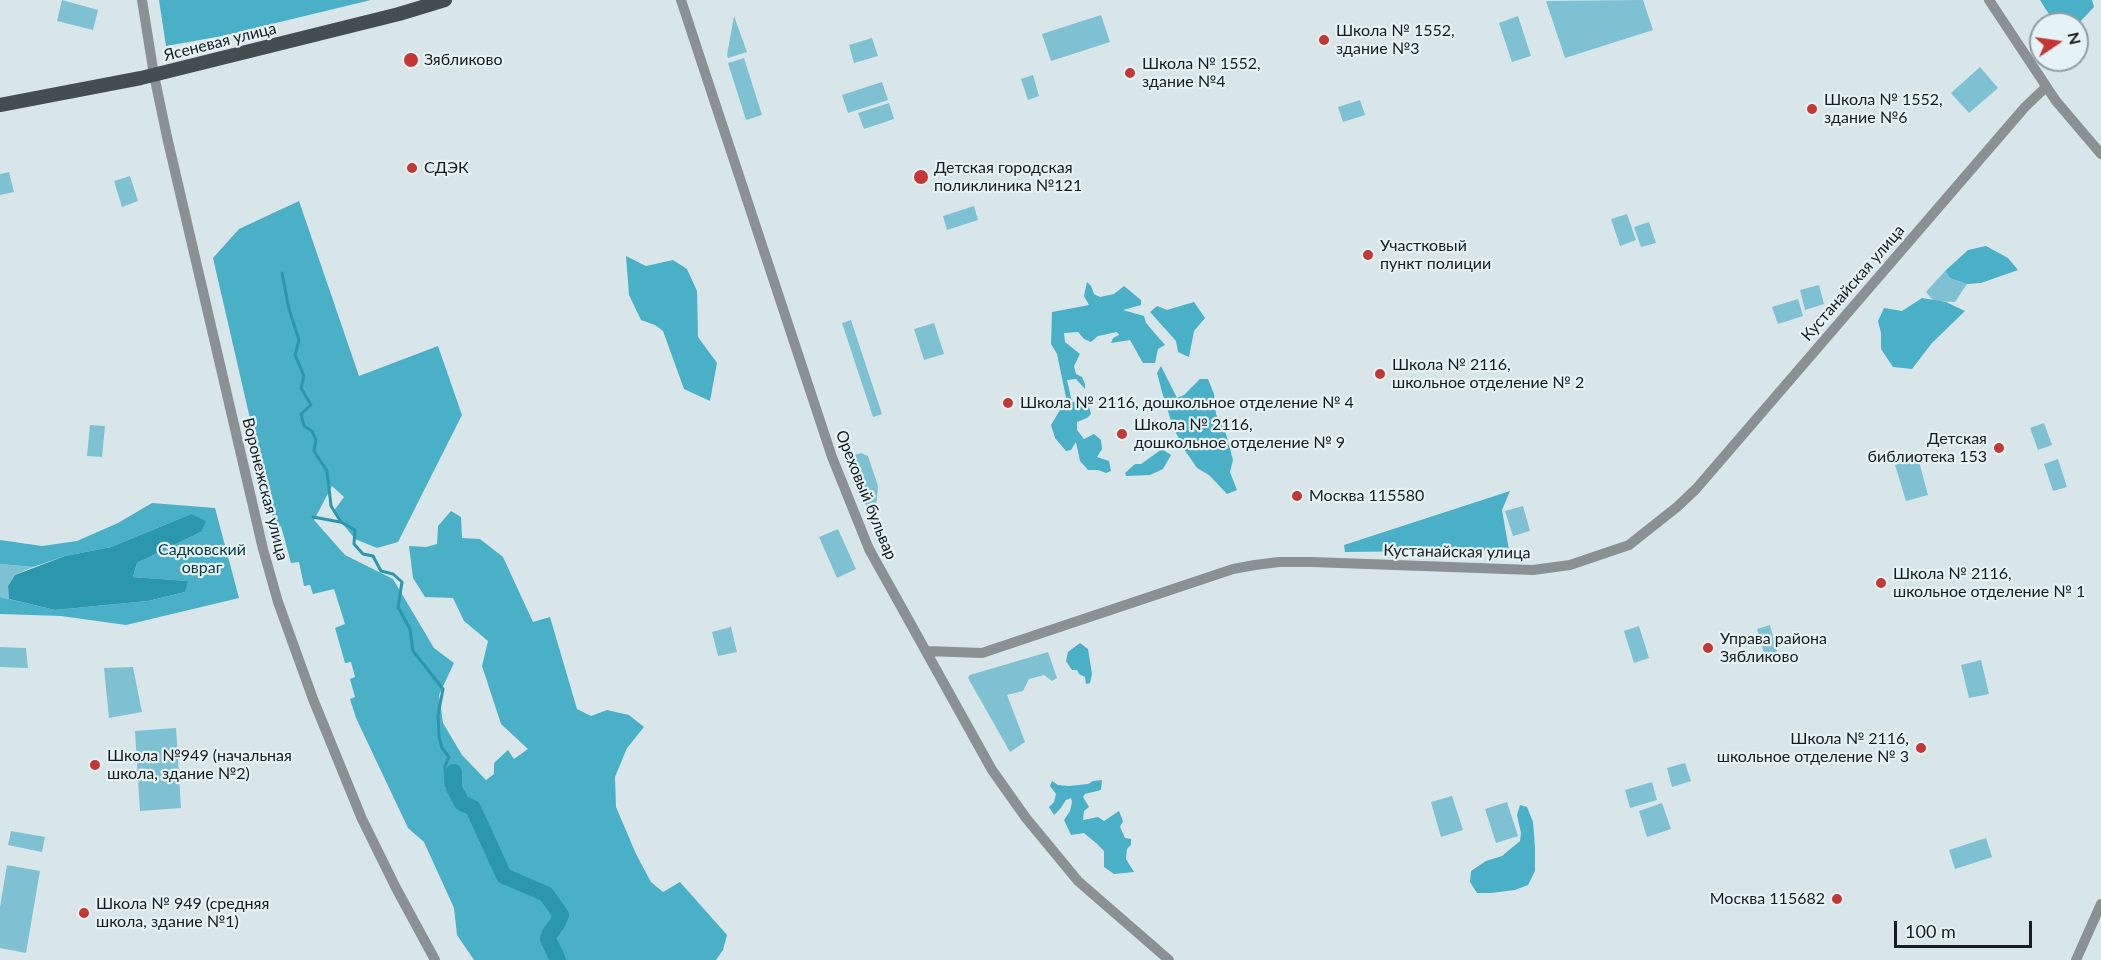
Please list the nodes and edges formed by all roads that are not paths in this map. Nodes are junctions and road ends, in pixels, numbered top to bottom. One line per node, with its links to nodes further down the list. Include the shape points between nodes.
1 (142, 0): 5 (street, Воронежская улица)
2 (445, 0): 5 (main road, Ясеневая улица)
3 (681, 0): 9 (street, Ореховый бульвар, via 832,457 869,549)
4 (1989, 0): 6 (street)
5 (154, 75): 7 (main road, Ясеневая улица); 11 (street, Воронежская улица, via 241,459 278,602 362,819)
6 (2046, 87): 8 (street); 9 (street, Кустанайская улица, via 1696,489 1629,545 1570,565 1533,570 1312,562 1255,565 982,653)
7 (0, 105)
8 (2101, 154)
9 (927, 651): 12 (street, Ореховый бульвар, via 992,770 1036,832 1078,881)
10 (2101, 904): 13 (street)
11 (435, 960)
12 (1169, 960)
13 (2076, 960)

